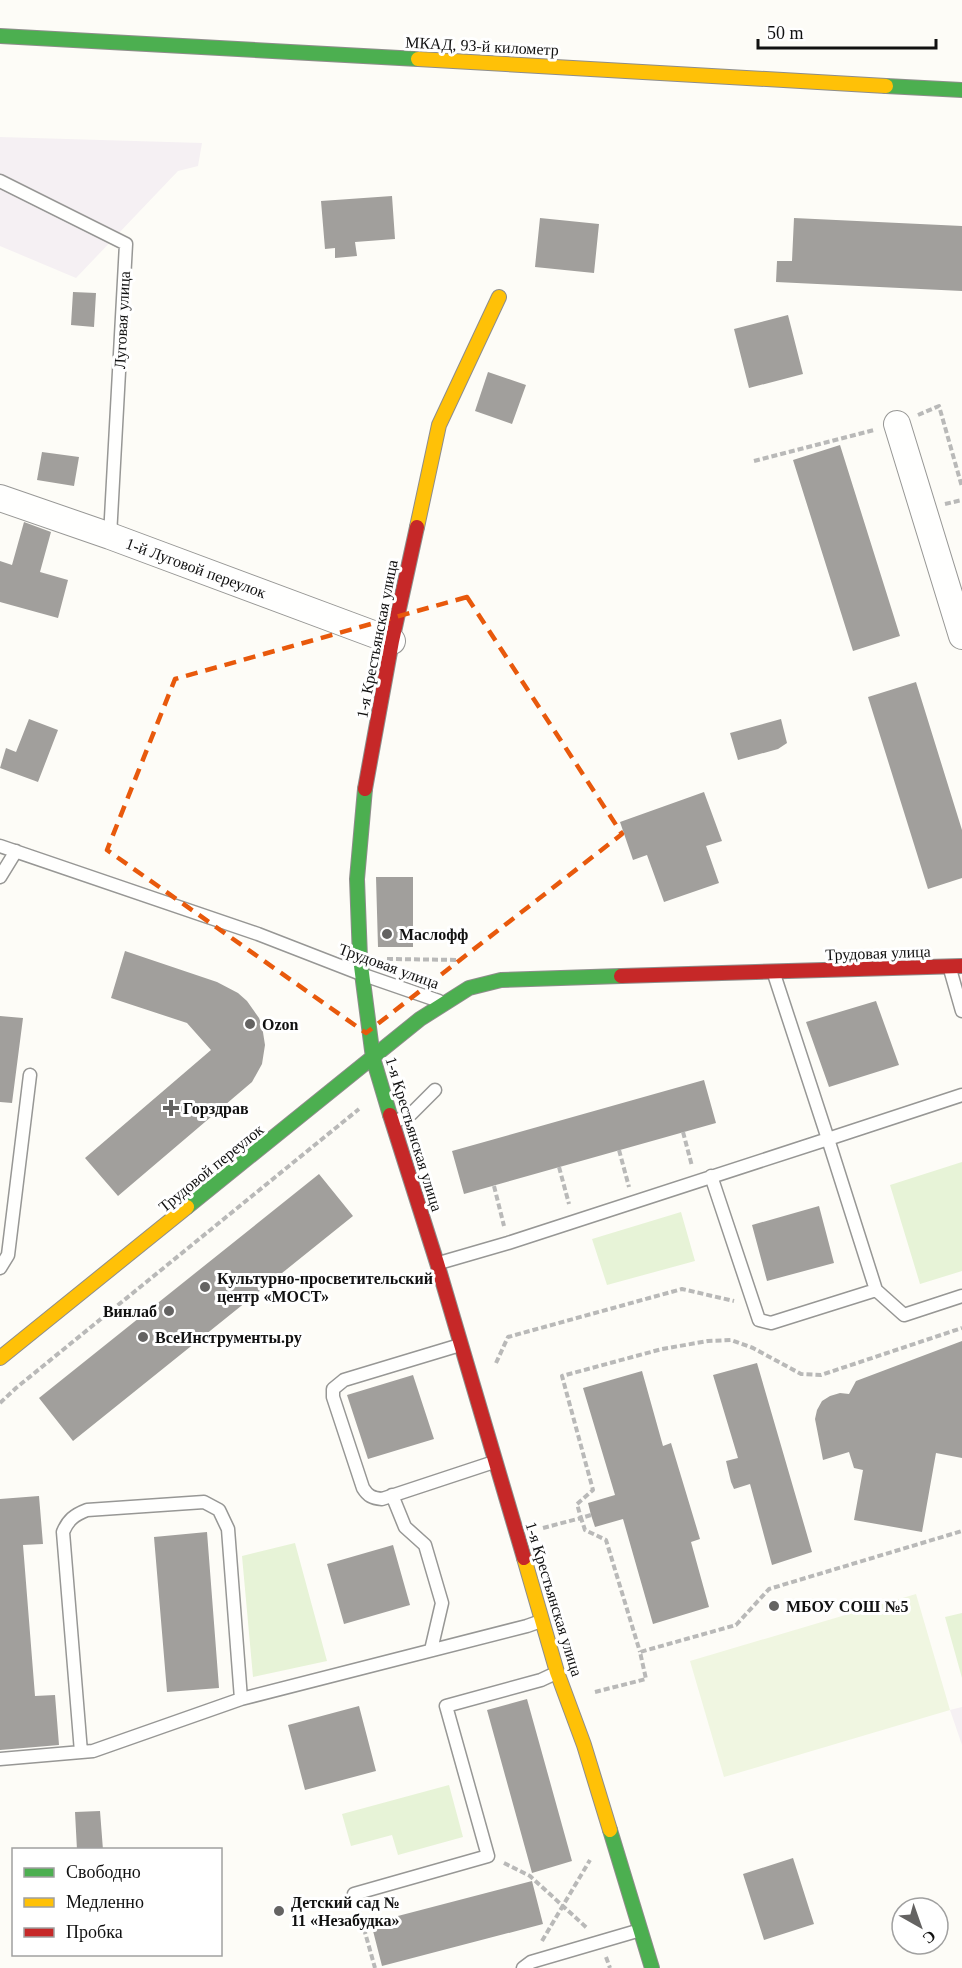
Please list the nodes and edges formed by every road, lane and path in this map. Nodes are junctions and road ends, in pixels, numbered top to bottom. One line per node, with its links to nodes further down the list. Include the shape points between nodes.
1 (0, 36): 2 (main road, МКАД, 93-й километр)
2 (962, 90)
3 (0, 181): 9 (lane, Луговая улица, via 126,244)
4 (499, 297): 11 (main road, 1-я Крестьянская улица, via 439,425)
5 (897, 424): 6 (path); 7 (path, via 939,406); 10 (street)
6 (754, 461)
7 (962, 487)
8 (0, 498): 9 (street, 1-й Луговой переулок)
9 (110, 536): 11 (street, 1-й Луговой переулок)
10 (962, 636)
11 (392, 641): 17 (main road, 1-я Крестьянская улица, via 363,799 357,879)
12 (0, 846): 13 (lane, Трудовая улица)
13 (16, 851): 14 (lane); 17 (lane, Трудовая улица, via 258,934)
14 (0, 877)
15 (955, 966): 16 (main road, Трудовая улица); 19 (lane)
16 (774, 973): 18 (main road, Трудовая улица, via 501,980 469,988); 27 (lane)
17 (361, 974): 18 (lane, Трудовая улица); 20 (main road, 1-я Крестьянская улица)
18 (442, 1003): 20 (main road, Трудовой переулок)
19 (962, 1011)
20 (373, 1058): 22 (main road, 1-я Крестьянская улица); 43 (main road, Трудовой переулок)
21 (30, 1075): 37 (lane, via 8,1255)
22 (382, 1090): 25 (main road, 1-я Крестьянская улица); 45 (path)
23 (435, 1090): 25 (lane, via 411,1114)
24 (962, 1095): 27 (lane)
25 (392, 1123): 36 (main road, 1-я Крестьянская улица)
26 (683, 1132): 31 (path)
27 (828, 1139): 30 (lane); 38 (lane)
28 (619, 1150): 33 (path)
29 (559, 1167): 34 (path)
30 (711, 1176): 31 (lane); 38 (lane, via 759,1320 771,1323)
31 (696, 1181): 33 (lane)
32 (494, 1186): 35 (path)
33 (633, 1202): 34 (lane)
34 (574, 1220): 35 (lane)
35 (508, 1243): 36 (lane)
36 (437, 1263): 42 (main road, 1-я Крестьянская улица)
37 (0, 1268)
38 (876, 1290): 39 (lane, via 904,1315)
39 (962, 1296)
40 (735, 1301): 44 (path, via 682,1290 508,1337)
41 (962, 1328): 49 (path, via 821,1376 801,1374 732,1340 662,1349 562,1376 593,1490 577,1504)
42 (461, 1345): 46 (main road, 1-я Крестьянская улица); 47 (lane, via 344,1380 333,1389 363,1488 375,1498)
43 (0, 1358)
44 (495, 1367)
45 (0, 1403)
46 (494, 1462): 47 (lane); 52 (main road, 1-я Крестьянская улица)
47 (392, 1495): 53 (lane, via 405,1527 425,1545 442,1603)
48 (591, 1515): 49 (path)
49 (581, 1518): 50 (path); 54 (path, via 585,1530 606,1540)
50 (564, 1523)
51 (962, 1531): 54 (path, via 770,1589 736,1624)
52 (542, 1621): 53 (lane); 55 (main road, 1-я Крестьянская улица)
53 (431, 1650): 57 (lane)
54 (640, 1652): 56 (path, via 646,1679)
55 (557, 1672): 60 (main road, 1-я Крестьянская улица, via 576,1717); 61 (lane, via 446,1706)
56 (609, 1689)
57 (241, 1699): 58 (lane); 58 (lane, via 228,1529 219,1510 204,1502 87,1510 67,1522 63,1532)
58 (81, 1752): 59 (lane)
59 (0, 1759)
60 (608, 1828): 63 (path); 64 (main road, 1-я Крестьянская улица)
61 (488, 1856): 62 (lane); 63 (path, via 530,1876)
62 (354, 1894): 67 (path)
63 (562, 1905): 65 (path); 66 (path)
64 (639, 1930): 65 (lane); 68 (main road, 1-я Крестьянская улица)
65 (601, 1941): 66 (lane)
66 (527, 1965)
67 (375, 1968)
68 (652, 1968)

